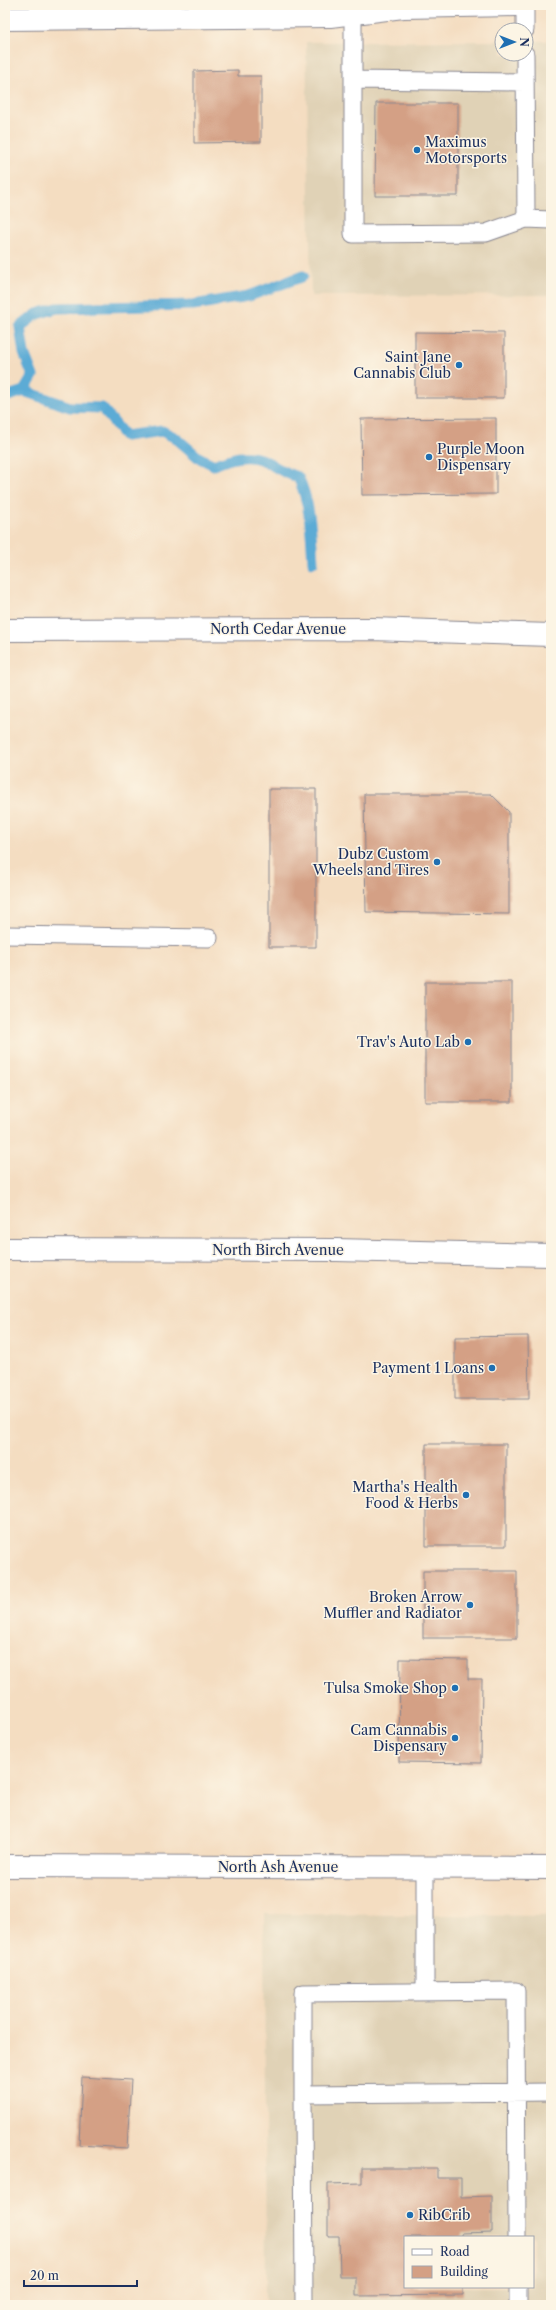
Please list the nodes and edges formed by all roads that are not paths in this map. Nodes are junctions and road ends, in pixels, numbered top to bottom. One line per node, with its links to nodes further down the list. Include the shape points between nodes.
1 (517, 5): 3 (street)
2 (525, 5): 6 (lane)
3 (403, 6): 4 (street)
4 (353, 12): 5 (street, via 330,16); 8 (lane)
5 (5, 19)
6 (525, 22)
7 (525, 62): 9 (lane)
8 (354, 80): 9 (lane); 10 (lane, via 353,234 486,234)
9 (525, 82): 10 (lane)
10 (526, 219): 11 (lane)
11 (551, 220)
12 (5, 630): 13 (street, North Cedar Avenue, via 372,629)
13 (551, 635)
14 (5, 935): 15 (lane)
15 (209, 938)
16 (5, 1249): 17 (street, North Birch Avenue, via 336,1250)
17 (551, 1255)
18 (5, 1866): 19 (street, North Ash Avenue)
19 (425, 1868): 20 (street, North Ash Avenue); 21 (lane)
20 (551, 1868)
21 (425, 1992): 23 (lane, via 516,1991); 24 (lane, via 303,1993)
22 (551, 2092): 23 (lane)
23 (517, 2093): 24 (lane); 25 (lane)
24 (303, 2094): 27 (lane)
25 (517, 2236)
26 (518, 2288): 28 (lane)
27 (304, 2305)
28 (518, 2305)

